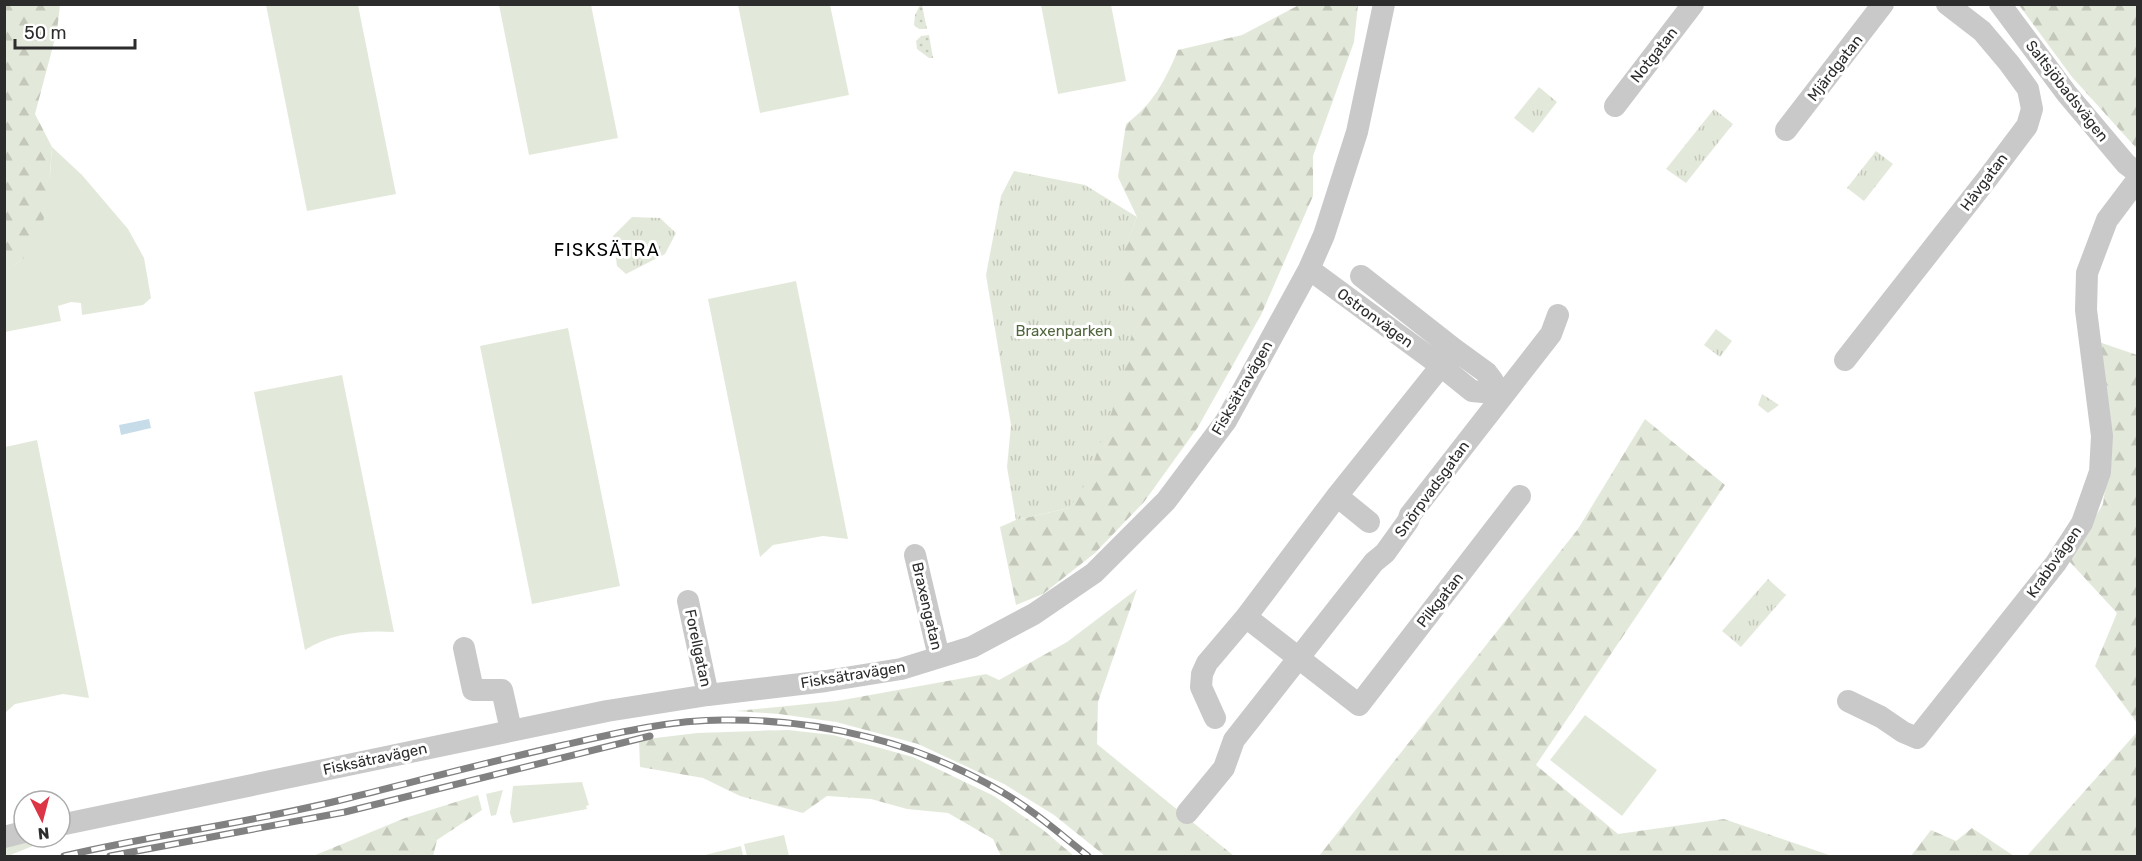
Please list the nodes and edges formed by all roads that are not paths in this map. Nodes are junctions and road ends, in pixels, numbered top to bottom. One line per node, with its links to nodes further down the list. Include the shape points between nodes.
1 (1384, 4): 10 (street, Fisksätravägen, via 1357,132 1335,204)
2 (1693, 4): 6 (street, Notgatan)
3 (1883, 4): 7 (street, Mjärdgatan)
4 (1947, 4): 14 (street, Håvgatan, via 1982,31 2008,63 2028,89 2032,109 2027,126)
5 (2000, 4): 8 (street, Saltsjöbadsvägen, via 2067,94)
6 (1615, 106)
7 (1786, 130)
8 (2138, 173)
9 (2138, 179): 25 (street, Krabbvägen, via 2107,220 2087,273 2086,310 2102,436 2100,472 2082,524 2056,563 1917,738)
10 (1309, 269): 13 (street, Ostronvägen); 23 (street, Fisksätravägen, via 1226,421 1166,501 1094,573 990,638)
11 (1361, 276): 13 (street, Ostronvägen)
12 (1558, 315): 22 (street, Snörpvadsgatan, via 1551,334 1410,515 1385,553)
13 (1448, 357): 16 (street)
14 (1845, 360)
15 (1520, 495): 22 (street, Pilkgatan, via 1359,705)
16 (1337, 496): 17 (street); 20 (street)
17 (1369, 522)
18 (915, 555): 23 (street, Braxengatan)
19 (688, 601): 24 (street, Forellgatan)
20 (1246, 617): 22 (street); 26 (street, via 1202,674 1201,687)
21 (464, 648): 27 (street, via 473,690 502,690)
22 (1298, 656): 28 (street, Snörpvadsgatan, via 1234,740 1224,768)
23 (939, 657): 24 (street, Fisksätravägen, via 901,669)
24 (708, 695): 27 (street, Fisksätravägen)
25 (1848, 701)
26 (1215, 718)
27 (511, 730): 29 (street, Fisksätravägen)
28 (1187, 813)
29 (72, 822)

